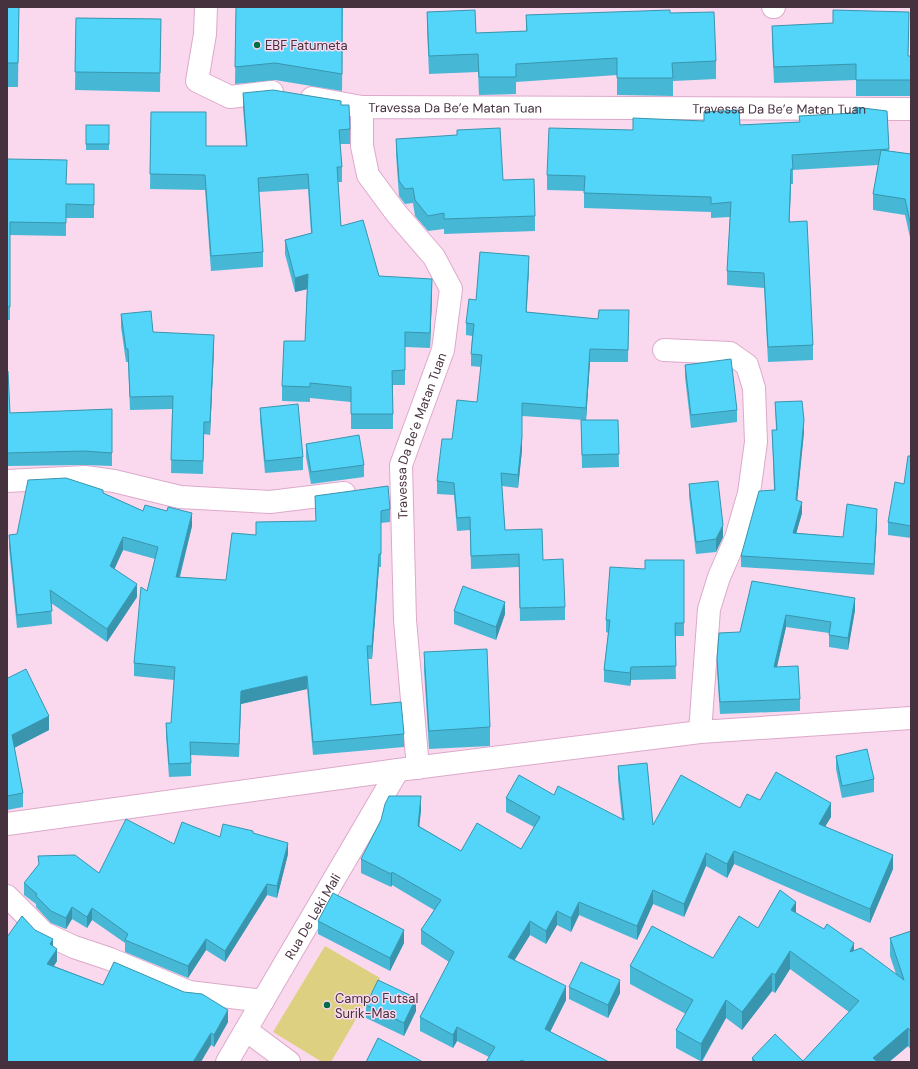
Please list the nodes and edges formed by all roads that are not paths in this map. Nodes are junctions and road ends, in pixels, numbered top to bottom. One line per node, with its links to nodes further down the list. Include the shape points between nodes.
1 (206, 7): 2 (street, via 205,34 197,81 230,97 273,92)
2 (362, 107): 3 (street, Travessa Da Be’e Matan Tuan); 9 (street, Travessa Da Be’e Matan Tuan, via 362,146 368,175 396,214 434,257 451,289 443,350 393,486 405,620)
3 (911, 109)
4 (664, 350): 8 (street, via 730,353 747,366 754,388 756,442 749,493 736,538 719,577 709,609)
5 (7, 481): 6 (street, via 85,477 114,481 180,497 270,502)
6 (362, 490)
7 (911, 718): 8 (street)
8 (700, 732): 9 (street)
9 (408, 769): 10 (street); 12 (street, Rua De Leki Mali)
10 (7, 824)
11 (7, 896): 12 (street, via 44,933 74,947 189,992)
12 (263, 1001): 13 (street, Rua De Leki Mali)
13 (246, 1030): 14 (street, Rua De Leki Mali); 15 (street)
14 (227, 1062)
15 (289, 1062)

